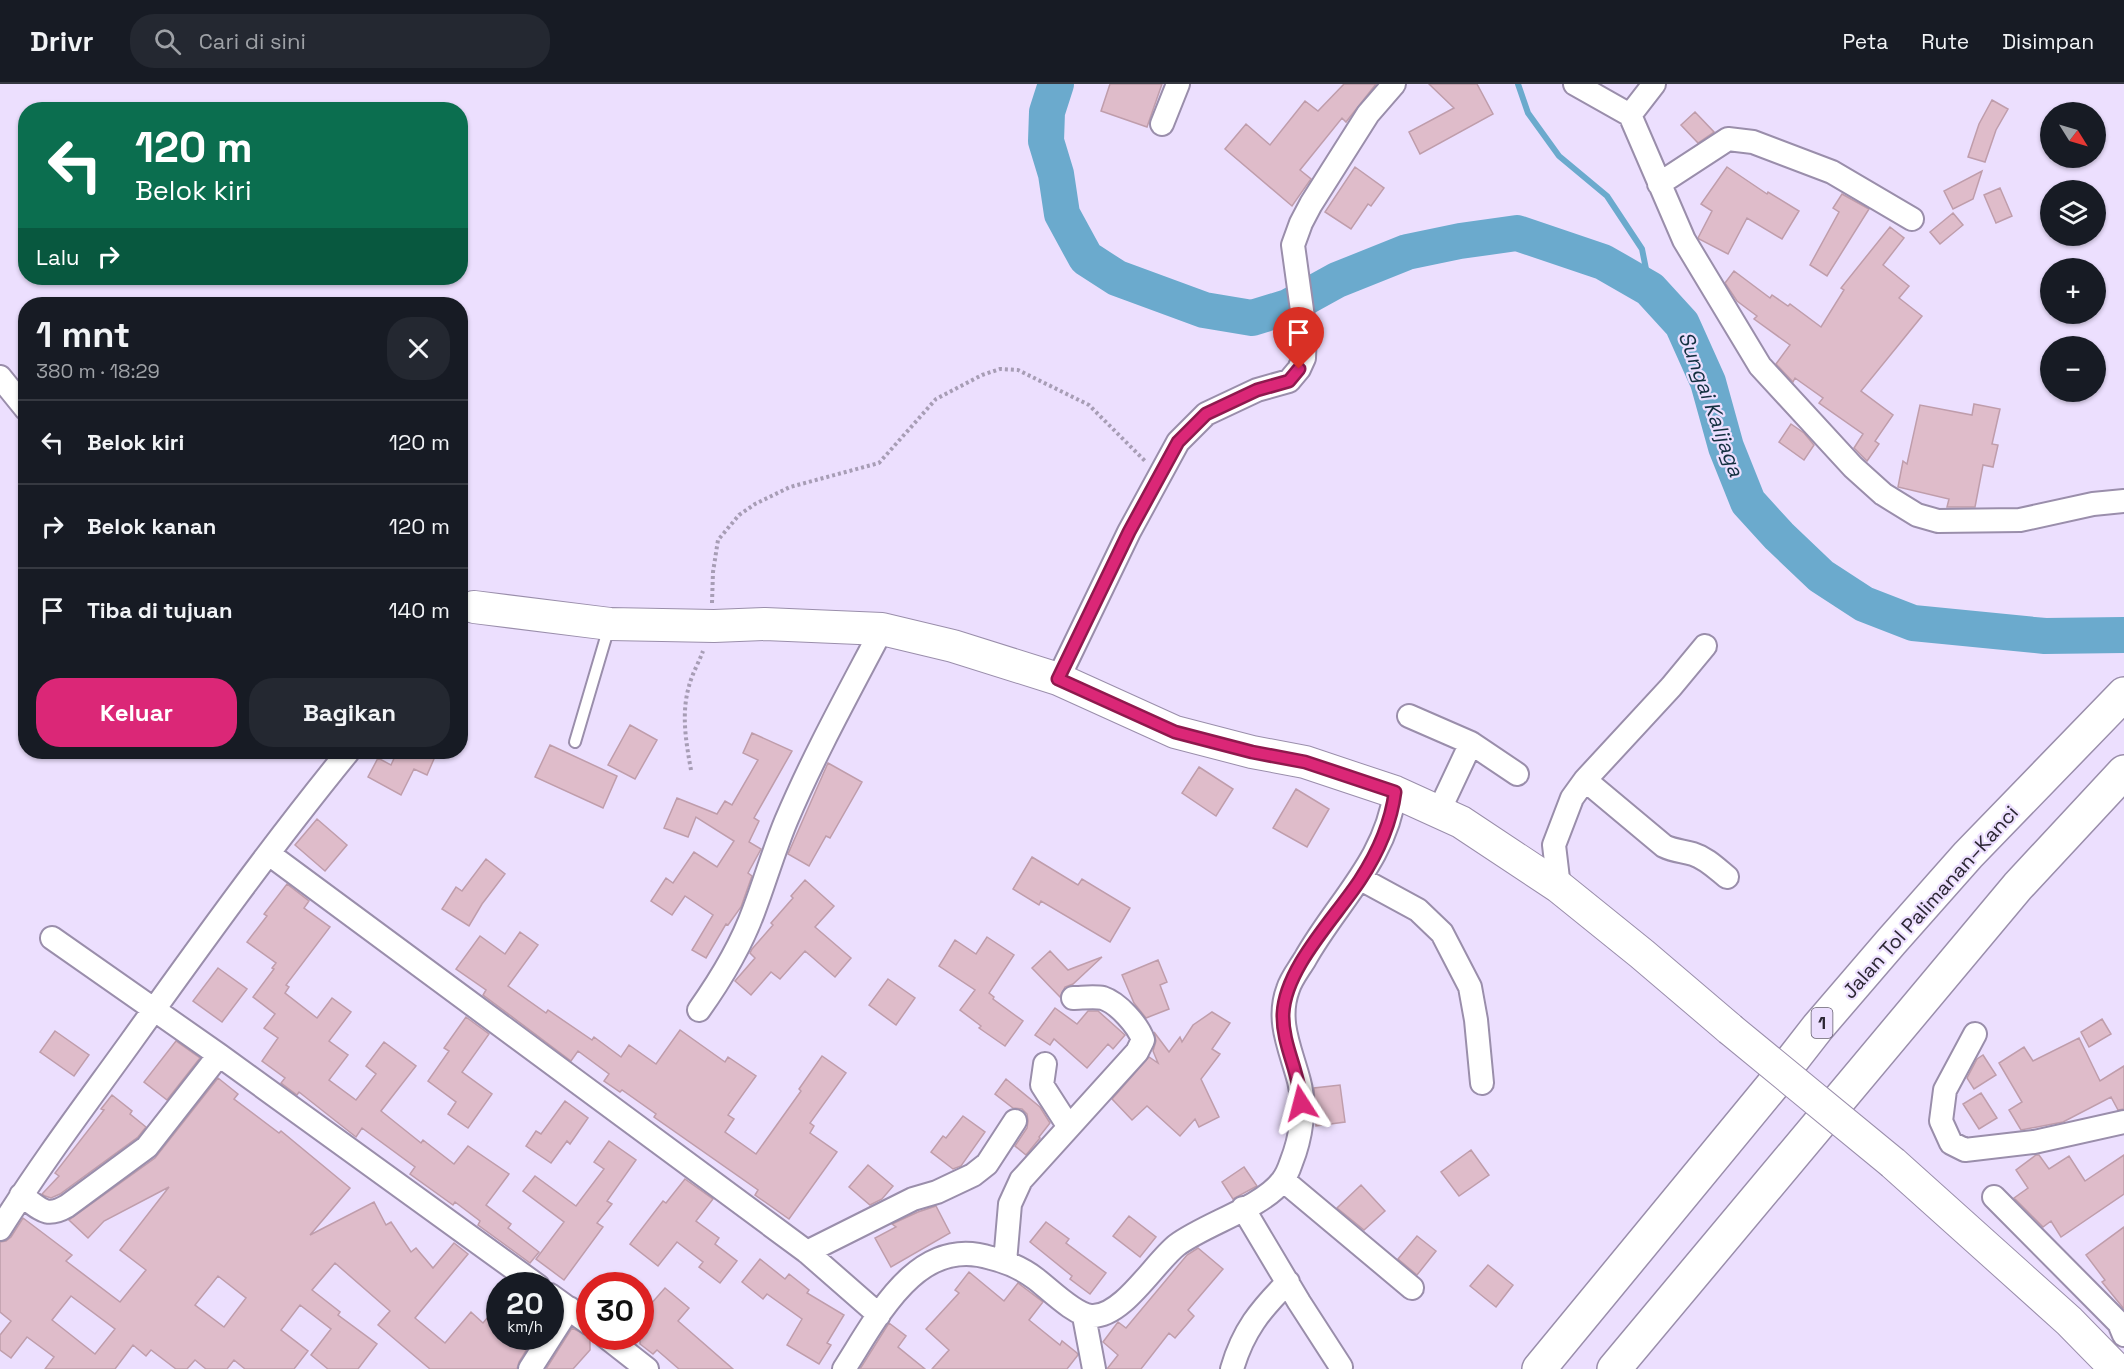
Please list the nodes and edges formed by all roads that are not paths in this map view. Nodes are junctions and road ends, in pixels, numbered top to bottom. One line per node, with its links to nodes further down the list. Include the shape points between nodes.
1 (1178, 84): 6 (street)
2 (1394, 84): 16 (street, via 1368,114 1311,204 1293,245 1305,332 1304,358 1299,369 1284,383 1257,390 1206,414 1178,442 1129,532)
3 (1575, 84): 5 (street)
4 (1654, 84): 5 (street)
5 (1630, 115): 7 (street)
6 (1162, 124)
7 (1659, 184): 8 (street, via 1728,139 1742,139 1832,172); 11 (street, via 1684,240 1760,366 1852,467 1883,494 1917,515 1938,520 2020,520)
8 (1912, 219)
9 (0, 377): 10 (street)
10 (18, 399)
11 (2124, 501)
12 (468, 612): 13 (street)
13 (610, 624): 14 (street); 19 (lane)
14 (882, 629): 16 (street, via 953,646); 34 (street, via 787,818 740,943)
15 (1705, 646): 24 (street)
16 (1058, 679): 25 (street, via 1175,732 1305,762)
17 (2124, 694): 65 (highway, Jalan Tol Palimanan–Kanci / 1, via 1968,855 1891,942)
18 (1408, 716): 20 (street)
19 (575, 742)
20 (1471, 744): 23 (street); 26 (street)
21 (343, 759): 27 (street)
22 (2124, 772): 66 (highway, via 2018,886)
23 (1517, 774)
24 (1586, 780): 28 (street, via 1664,846 1704,858); 30 (street, via 1569,803 1554,845)
25 (1395, 792): 26 (street); 29 (street, via 1392,814)
26 (1439, 811): 30 (street)
27 (269, 854): 33 (street); 47 (street)
28 (1727, 877)
29 (1361, 879): 38 (street, via 1418,910 1442,933 1470,987); 42 (street, via 1312,945 1288,989 1283,1013 1285,1037 1299,1082 1302,1122)
30 (1559, 887): 67 (street, bridge, via 1893,1163 2069,1321)
31 (52, 938): 33 (street)
32 (1073, 999): 41 (street, via 1102,998 1122,1011 1139,1029 1143,1040 1137,1052)
33 (154, 1009): 36 (street); 43 (street)
34 (699, 1010)
35 (1976, 1034): 40 (street, via 1945,1090 1941,1121 1951,1143 1965,1150 2034,1142)
36 (219, 1055): 43 (street, via 147,1147 68,1206 48,1213); 49 (street)
37 (1045, 1064): 41 (street, via 1042,1086)
38 (1482, 1083)
39 (1014, 1121): 47 (street, via 987,1164 973,1175 913,1199)
40 (2124, 1122)
41 (1069, 1127): 48 (street, via 1021,1180 1010,1204)
42 (1283, 1180): 45 (street); 51 (street)
43 (21, 1195): 46 (street)
44 (1994, 1197): 57 (street, via 2120,1323)
45 (1243, 1208): 50 (street); 56 (street, via 1176,1246 1122,1302 1105,1314)
46 (0, 1229)
47 (807, 1252): 55 (street)
48 (1005, 1262): 55 (street, via 976,1253 955,1253 933,1260 905,1281); 56 (street, via 1032,1275)
49 (519, 1272)
50 (1288, 1282): 59 (street); 64 (street, via 1247,1330)
51 (1412, 1288)
52 (564, 1305): 53 (street)
53 (569, 1308): 54 (street); 60 (street)
54 (576, 1313)
55 (879, 1315): 62 (street)
56 (1084, 1316): 63 (street)
57 (2124, 1335)
58 (623, 1350): 61 (street)
59 (1341, 1367)
60 (530, 1369)
61 (647, 1369)
62 (844, 1369)
63 (1094, 1369)
64 (1232, 1369)
65 (1539, 1369)
66 (1614, 1369)
67 (2116, 1369)

